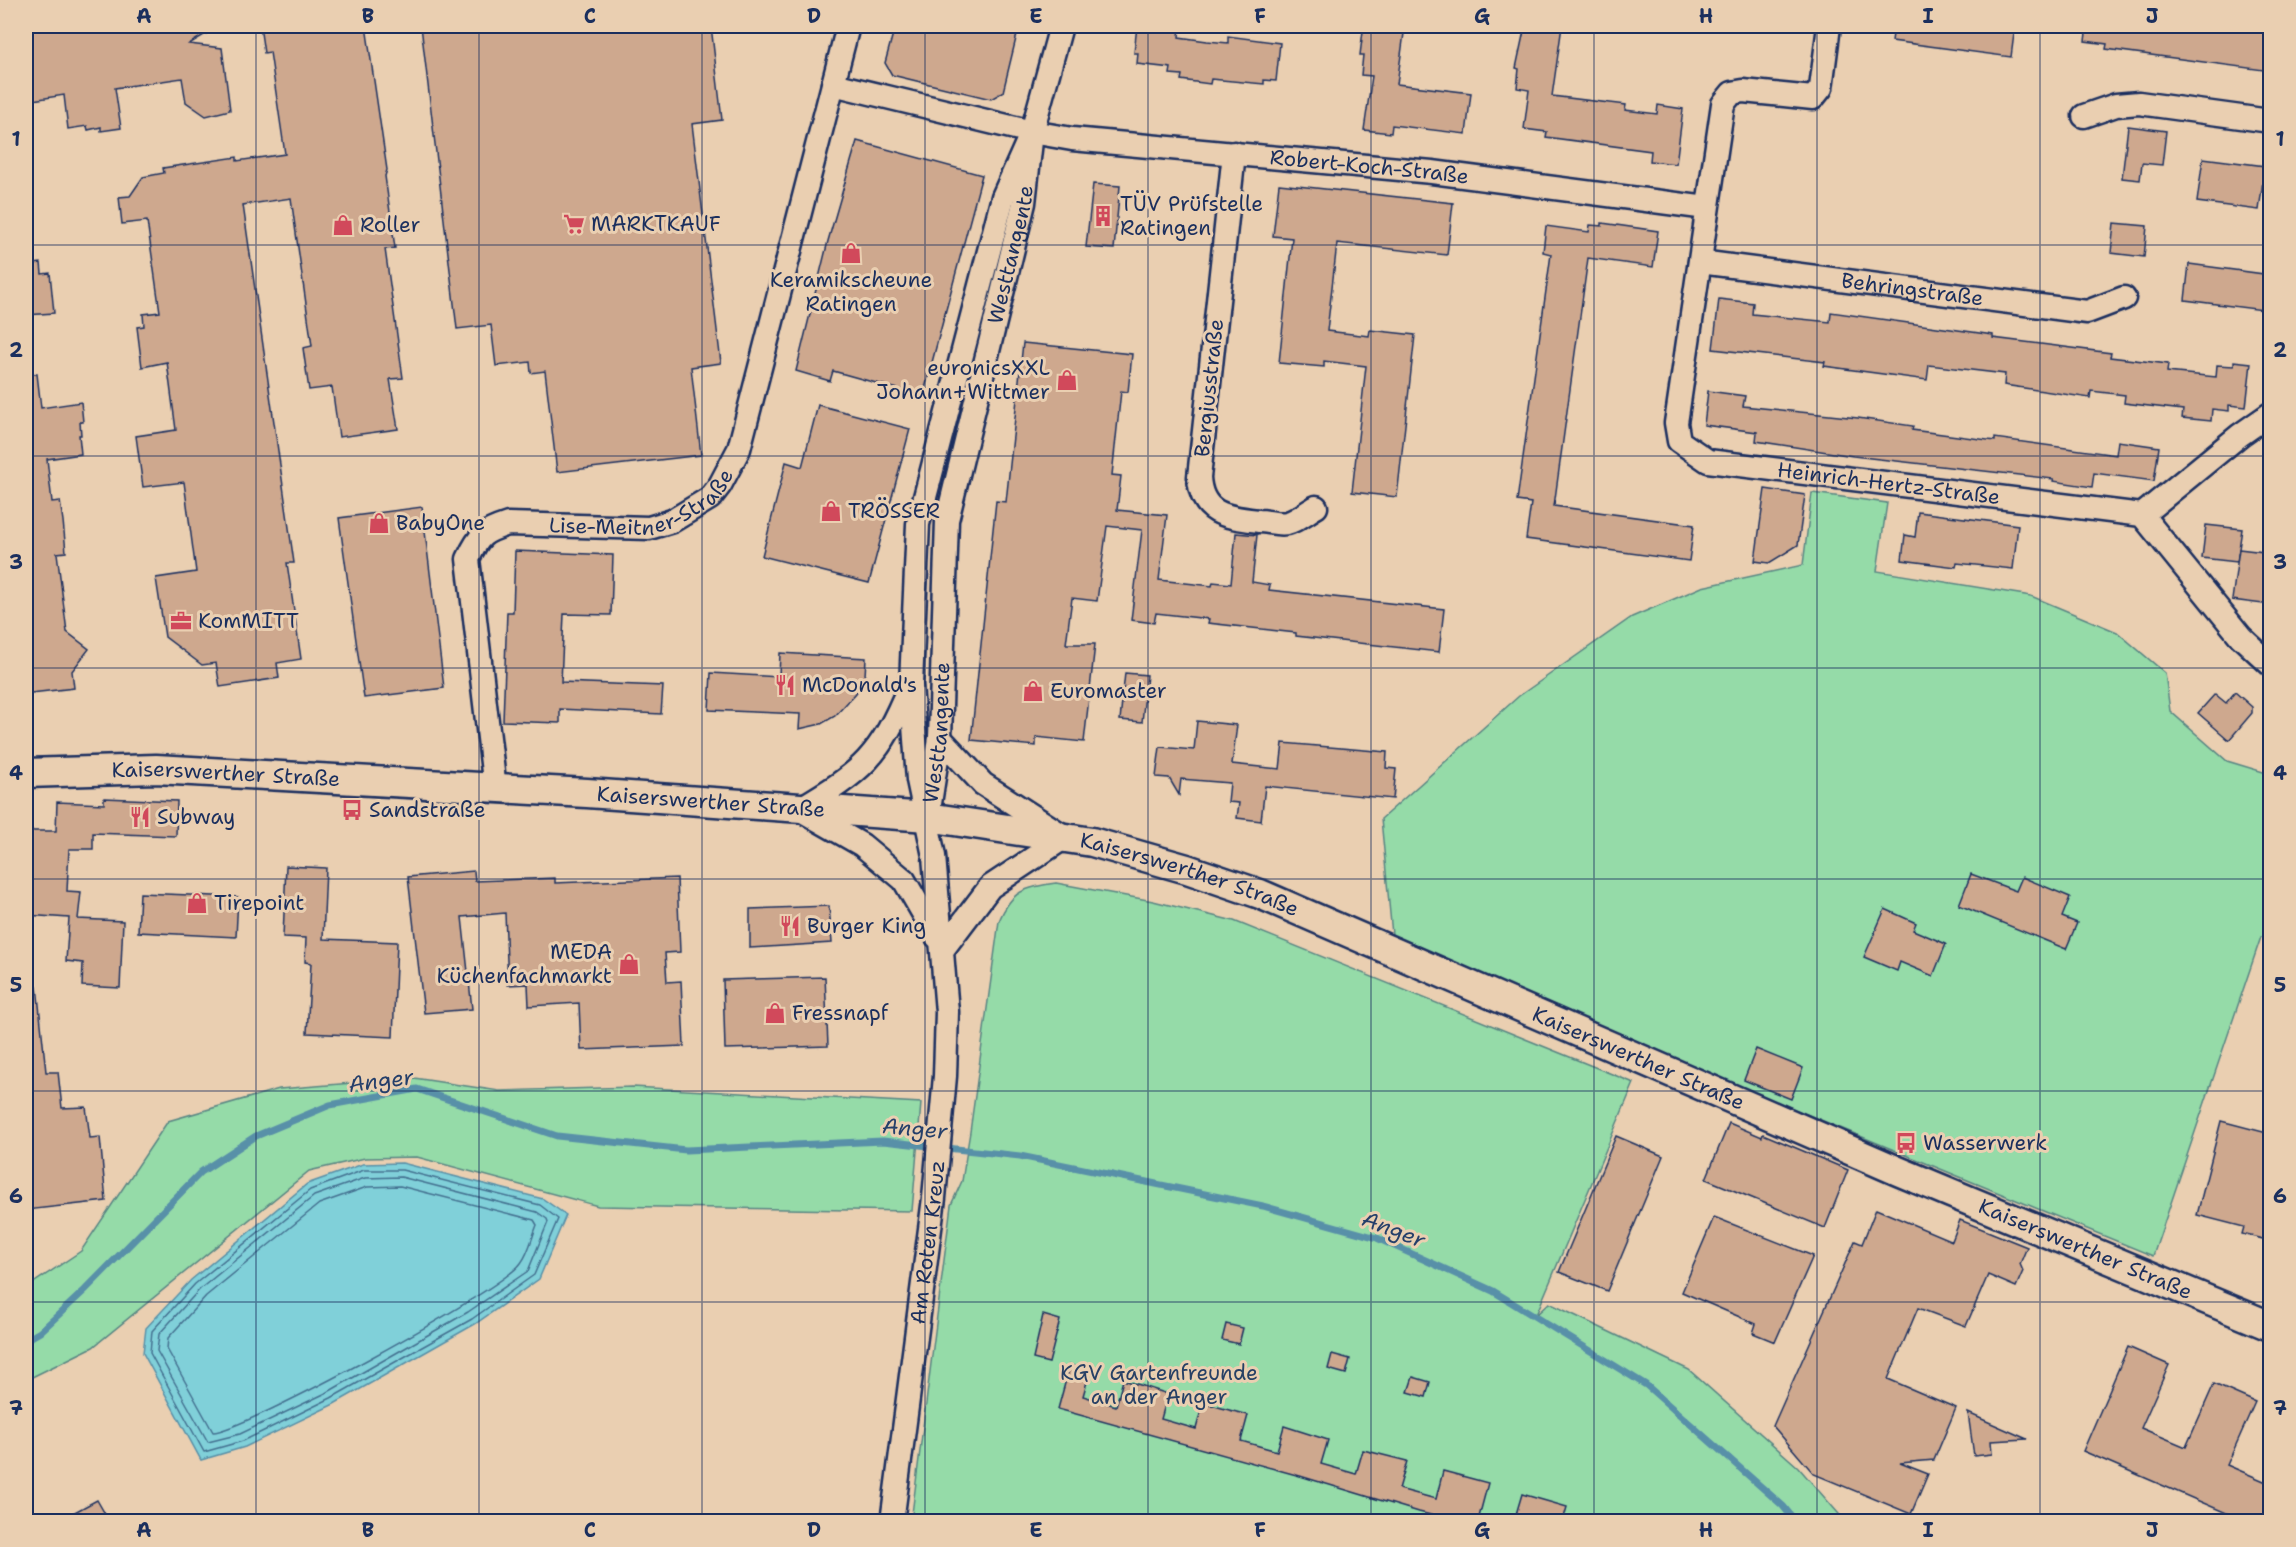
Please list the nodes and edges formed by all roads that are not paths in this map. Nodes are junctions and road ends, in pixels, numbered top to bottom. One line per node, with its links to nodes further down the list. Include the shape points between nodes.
1 (848, 26): 4 (street, Lise-Meitner-Straße)
2 (1060, 26): 7 (street, Westtangente)
3 (1829, 26): 9 (street, Heinrich-Hertz-Straße, via 1821,88 1813,98 1743,91 1726,98)
4 (833, 84): 7 (street); 19 (street, Lise-Meitner-Straße, via 739,449 720,485 695,509 649,528 508,524 486,531 476,541 468,559)
5 (2084, 116): 6 (street, via 2116,105 2139,103)
6 (2271, 121)
7 (1032, 132): 8 (street, Robert-Koch-Straße); 16 (street, Westtangente, via 1003,197 918,524); 17 (street, Westtangente, via 1024,203 946,520)
8 (1234, 153): 9 (street, Robert-Koch-Straße, via 1432,172); 13 (street, Bergiusstraße, via 1200,493 1206,504 1233,518 1287,524)
9 (1707, 208): 10 (street, Heinrich-Hertz-Straße)
10 (1700, 262): 11 (street, Behringstraße, via 2087,312); 14 (street, Heinrich-Hertz-Straße, via 1676,423 1679,441 1693,453 1708,461 1729,464)
11 (2124, 298)
12 (2271, 414): 14 (street)
13 (1316, 507)
14 (2142, 515): 15 (street, via 2241,637)
15 (2271, 664)
16 (911, 684): 20 (street, via 883,743 868,761); 21 (street, Westtangente, via 918,780)
17 (940, 738): 21 (street, Westtangente); 22 (street, via 983,784)
18 (26, 773): 19 (main road, Kaiserswerther Straße, via 156,769)
19 (495, 789): 20 (main road, Kaiserswerther Straße)
20 (799, 808): 21 (main road, Kaiserswerther Straße); 23 (street, via 862,844 904,880)
21 (928, 817): 22 (main road, Kaiserswerther Straße); 23 (street, Am Roten Kreuz)
22 (1065, 837): 23 (street, via 990,887); 24 (main road, Kaiserswerther Straße, via 1187,869 1260,894 1898,1171)
23 (943, 949): 25 (street, Am Roten Kreuz, via 947,1012 941,1128)
24 (2271, 1326)
25 (892, 1521)

